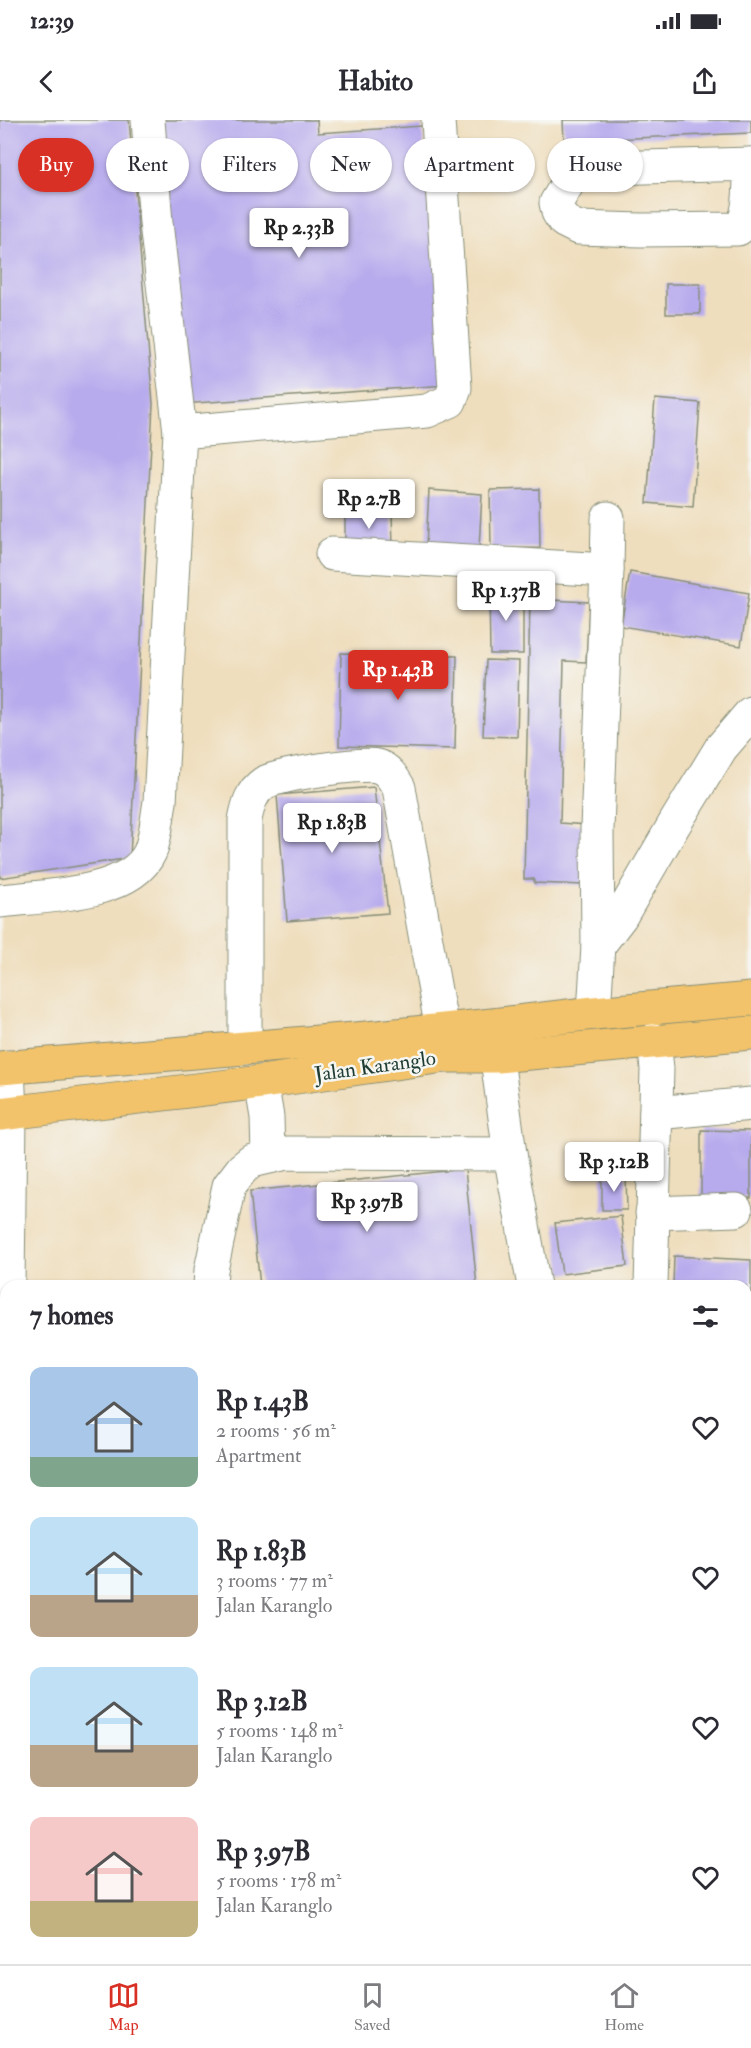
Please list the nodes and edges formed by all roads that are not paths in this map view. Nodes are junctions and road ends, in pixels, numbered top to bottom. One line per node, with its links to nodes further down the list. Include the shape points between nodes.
1 (148, 120): 4 (street)
2 (438, 120): 4 (street, via 455,388 450,401 427,411)
3 (751, 164): 3 (street, via 608,168 572,176 556,206 564,221 578,228 738,229 748,213)
4 (180, 432): 9 (street, via 159,802 149,853 139,867 110,885)
5 (608, 518): 7 (street)
6 (332, 554): 7 (street)
7 (607, 570): 10 (street, via 597,829)
8 (751, 713): 10 (street, via 721,748 621,916)
9 (0, 901)
10 (598, 946): 12 (street)
11 (751, 999): 12 (highway, Jalan Karanglo)
12 (594, 1013): 15 (highway, Jalan Karanglo)
13 (751, 1033): 14 (highway, Jalan Karanglo)
14 (654, 1040): 15 (highway, Jalan Karanglo); 22 (street)
15 (495, 1041): 16 (highway, Jalan Karanglo); 23 (street)
16 (443, 1043): 17 (highway, Jalan Karanglo); 17 (street, via 399,788 386,769 367,764 272,779 251,797 245,819); 19 (highway, Jalan Karanglo)
17 (245, 1048): 18 (highway, Jalan Karanglo)
18 (4, 1067): 21 (street)
19 (261, 1082): 21 (highway, Jalan Karanglo); 24 (street)
20 (751, 1104): 22 (street)
21 (5, 1113): 25 (street)
22 (656, 1113): 27 (street)
23 (510, 1154): 24 (street, via 287,1152); 30 (street)
24 (268, 1156): 29 (street, via 252,1161 229,1186)
25 (4, 1210): 28 (street)
26 (736, 1210): 27 (street)
27 (652, 1213): 31 (street)
28 (8, 1280)
29 (210, 1280)
30 (533, 1280)
31 (651, 1280)

